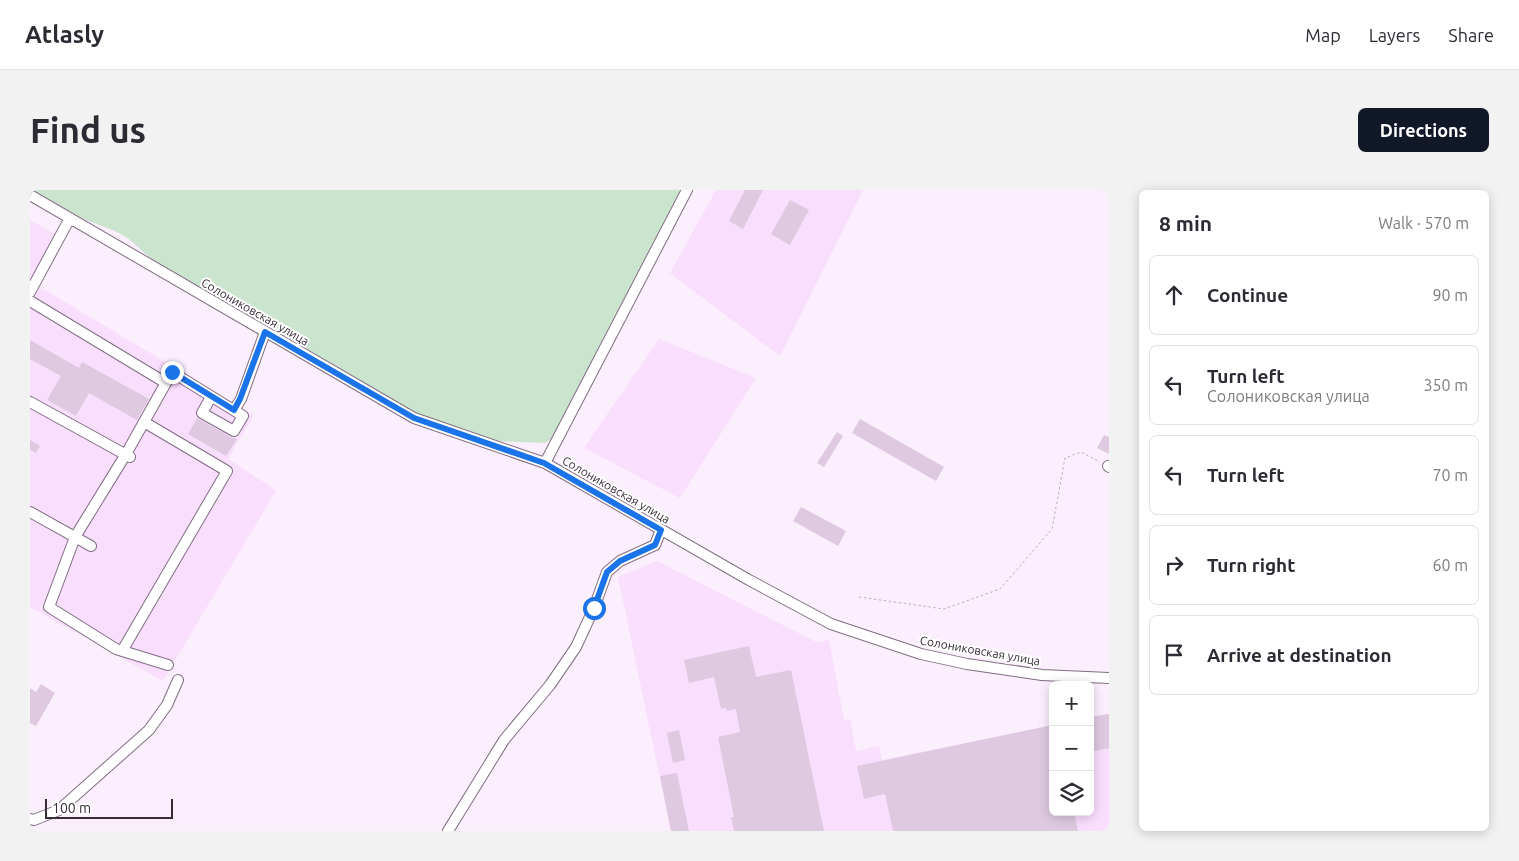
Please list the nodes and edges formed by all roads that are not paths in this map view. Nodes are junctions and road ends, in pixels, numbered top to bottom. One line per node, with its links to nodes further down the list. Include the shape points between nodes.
1 (687, 190): 13 (street)
2 (30, 194): 3 (street, Солониковская улица)
3 (70, 218): 4 (street); 6 (street, Солониковская улица)
4 (30, 292)
5 (30, 301): 7 (street)
6 (265, 332): 10 (street); 13 (street, Солониковская улица, via 414,418)
7 (166, 383): 8 (street, via 172,372); 11 (street)
8 (211, 397): 10 (street); 10 (street, via 202,413 234,431 243,416)
9 (30, 402): 12 (street)
10 (234, 410)
11 (144, 422): 12 (street); 18 (street, via 227,471)
12 (128, 456): 16 (street)
13 (544, 463): 15 (street, Солониковская улица)
14 (30, 512): 16 (street)
15 (661, 530): 20 (street, Солониковская улица, via 831,624 921,654 1022,673); 23 (street, via 655,545 620,561 607,572 576,647 550,685 504,740)
16 (75, 537): 17 (street); 18 (street, via 49,607)
17 (91, 546)
18 (122, 650): 19 (street)
19 (168, 665)
20 (1109, 678)
21 (178, 680): 22 (street, via 167,705 149,730 59,810)
22 (30, 819)
23 (448, 831)

